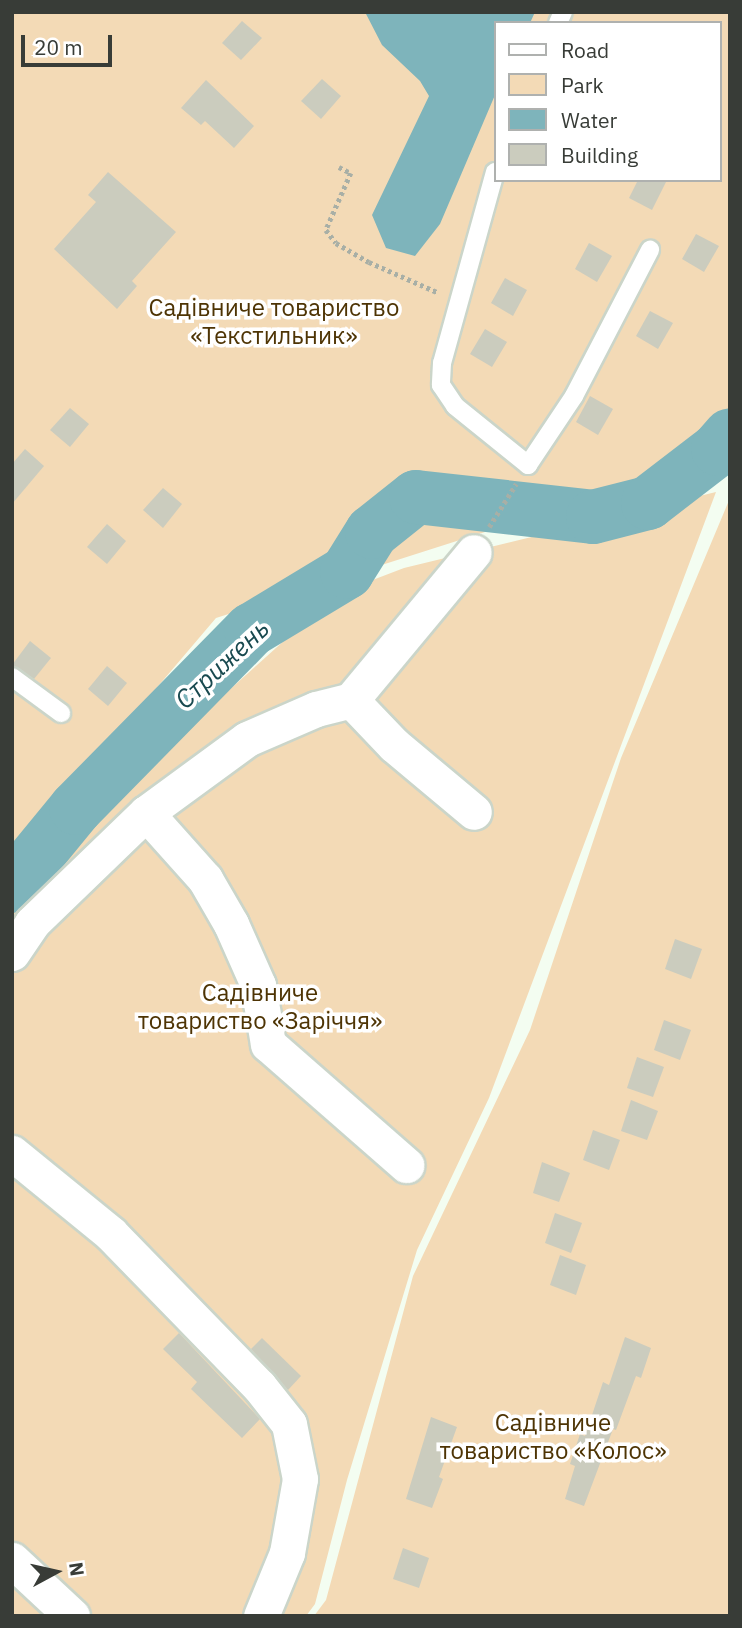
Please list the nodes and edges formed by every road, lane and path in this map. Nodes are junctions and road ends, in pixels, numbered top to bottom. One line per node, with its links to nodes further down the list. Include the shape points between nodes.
1 (339, 167): 4 (path, via 351,173 326,230 336,243)
2 (494, 176): 4 (lane)
3 (650, 250): 5 (lane, via 574,396)
4 (461, 302): 5 (lane, via 442,363 441,385 455,406)
5 (528, 465): 6 (path)
6 (474, 552): 8 (street)
7 (12, 677): 9 (lane)
8 (351, 700): 10 (street, via 394,745); 11 (street, via 316,709 247,739)
9 (61, 713)
10 (474, 812)
11 (146, 813): 12 (street, via 32,923); 14 (street, via 205,879 231,925 258,985 268,1044)
12 (12, 953)
13 (12, 1153): 17 (street, via 110,1233 259,1386 289,1424 300,1479 287,1553)
14 (405, 1165)
15 (12, 1560): 16 (street)
16 (72, 1616)
17 (261, 1616)

